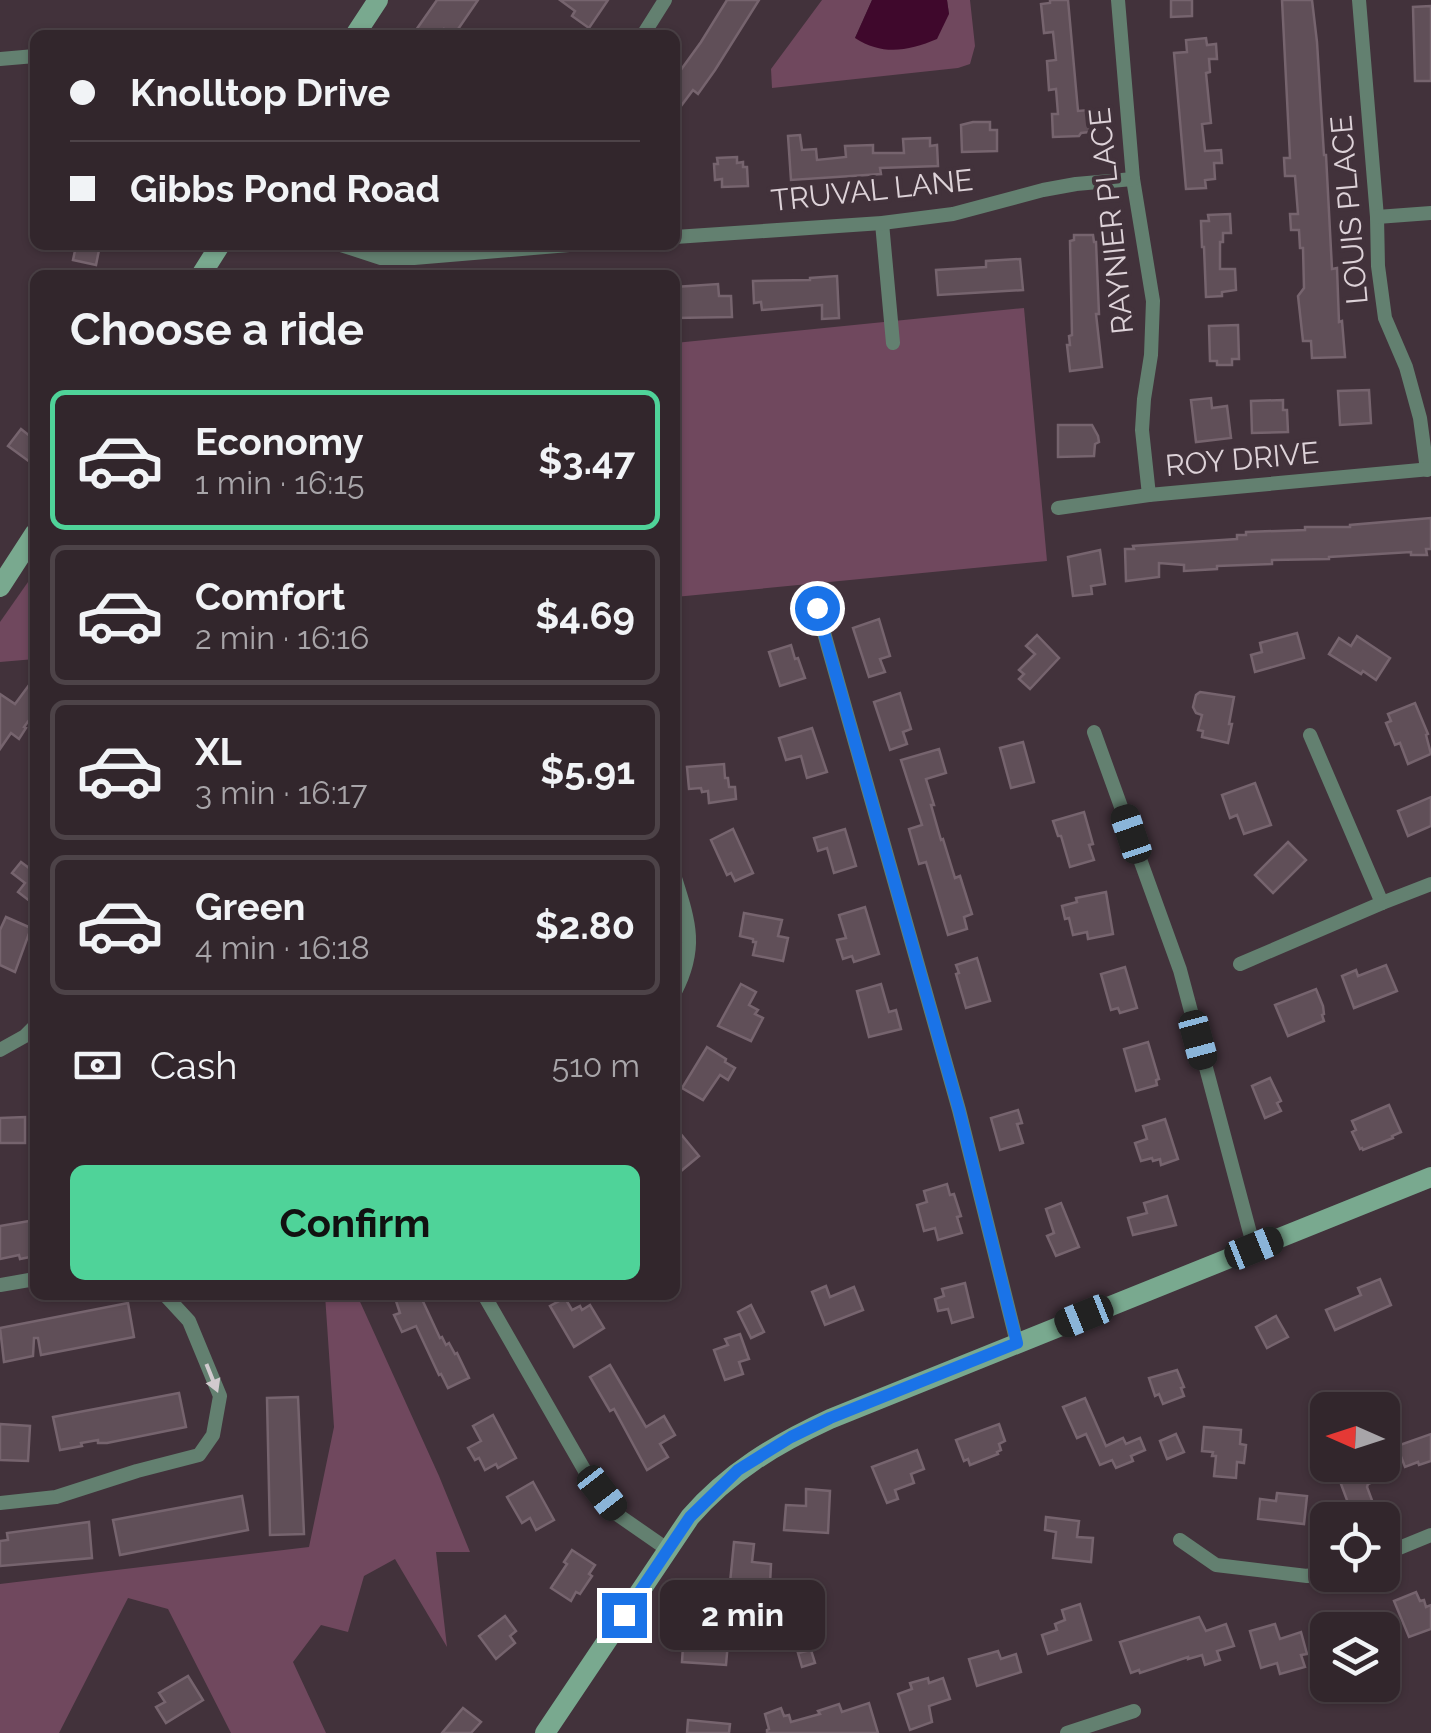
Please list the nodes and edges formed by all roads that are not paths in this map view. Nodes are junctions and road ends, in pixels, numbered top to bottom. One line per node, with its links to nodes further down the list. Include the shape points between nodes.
1 (378, 0): 5 (street)
2 (665, 0): 6 (street)
3 (1118, 0): 9 (street, RAYNIER PLACE)
4 (1359, 0): 11 (street, LOUIS PLACE)
5 (358, 30)
6 (646, 30)
7 (30, 57): 8 (street)
8 (0, 60)
9 (1133, 179): 12 (street, TRUVAL LANE); 18 (street, RAYNIER PLACE, via 1153,301 1142,430)
10 (1431, 213): 11 (street)
11 (1377, 216): 17 (street, LOUIS PLACE, via 1386,318 1411,384)
12 (882, 222): 13 (street, TRUVAL LANE); 16 (street)
13 (680, 237)
14 (357, 250): 15 (street, via 381,258)
15 (509, 250)
16 (893, 343)
17 (1429, 469): 18 (street, ROY DRIVE)
18 (1148, 495): 19 (street, ROY DRIVE)
19 (1058, 508)
20 (30, 541): 21 (street)
21 (0, 587)
22 (817, 608): 38 (street, via 959,1110)
23 (1094, 732): 33 (street, via 1180,970)
24 (1310, 735): 27 (street)
25 (1431, 884): 27 (street)
26 (680, 897): 29 (street, via 691,938)
27 (1382, 903): 28 (street)
28 (1240, 964)
29 (680, 982)
30 (30, 1031): 31 (street)
31 (0, 1050)
32 (1431, 1177): 33 (street)
33 (1254, 1248): 38 (street)
34 (30, 1281): 35 (street)
35 (0, 1285)
36 (170, 1300): 39 (street, one-way to 39, via 189,1321 220,1396 213,1435 198,1455 56,1497)
37 (487, 1300): 43 (street, via 585,1471 618,1515)
38 (1017, 1343): 43 (street, via 830,1418 760,1455 704,1501)
39 (0, 1503)
40 (1431, 1535): 42 (street)
41 (1180, 1540): 44 (street, via 1216,1565)
42 (1400, 1548)
43 (667, 1549): 46 (street)
44 (1310, 1575)
45 (1134, 1711): 47 (street)
46 (544, 1733)
47 (1067, 1733)

